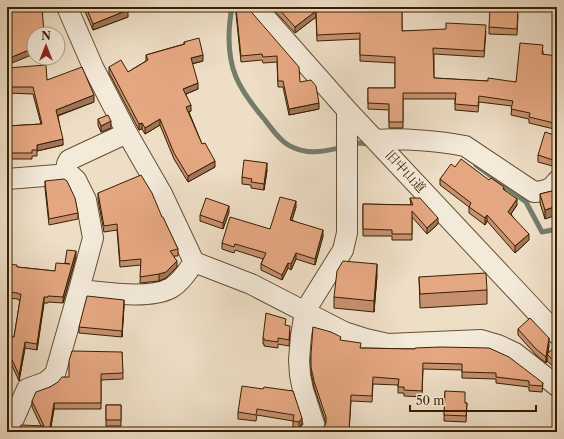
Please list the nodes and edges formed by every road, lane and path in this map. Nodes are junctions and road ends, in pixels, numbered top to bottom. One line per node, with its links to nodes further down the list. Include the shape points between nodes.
1 (67, 7): 4 (street, via 93,67)
2 (256, 7): 3 (street, 旧中山道)
3 (347, 110): 5 (street, 旧中山道); 11 (street, via 347,233 343,250)
4 (127, 133): 6 (street, via 69,160); 9 (street, via 162,194)
5 (377, 140): 8 (street, via 452,143 465,146 534,192 552,188); 12 (street, 旧中山道)
6 (67, 172): 7 (street); 10 (street, via 76,180 86,200 93,238)
7 (7, 180)
8 (557, 181)
9 (194, 262): 10 (street, via 173,287 158,293 118,294); 11 (street, via 251,284)
10 (79, 290): 14 (street, via 55,374 46,382 27,389)
11 (305, 311): 13 (street, via 344,332 388,344 481,340 498,345 515,353); 15 (street, via 299,360 303,390 315,427)
12 (557, 334)
13 (557, 386)
14 (8, 432)
15 (310, 432)

